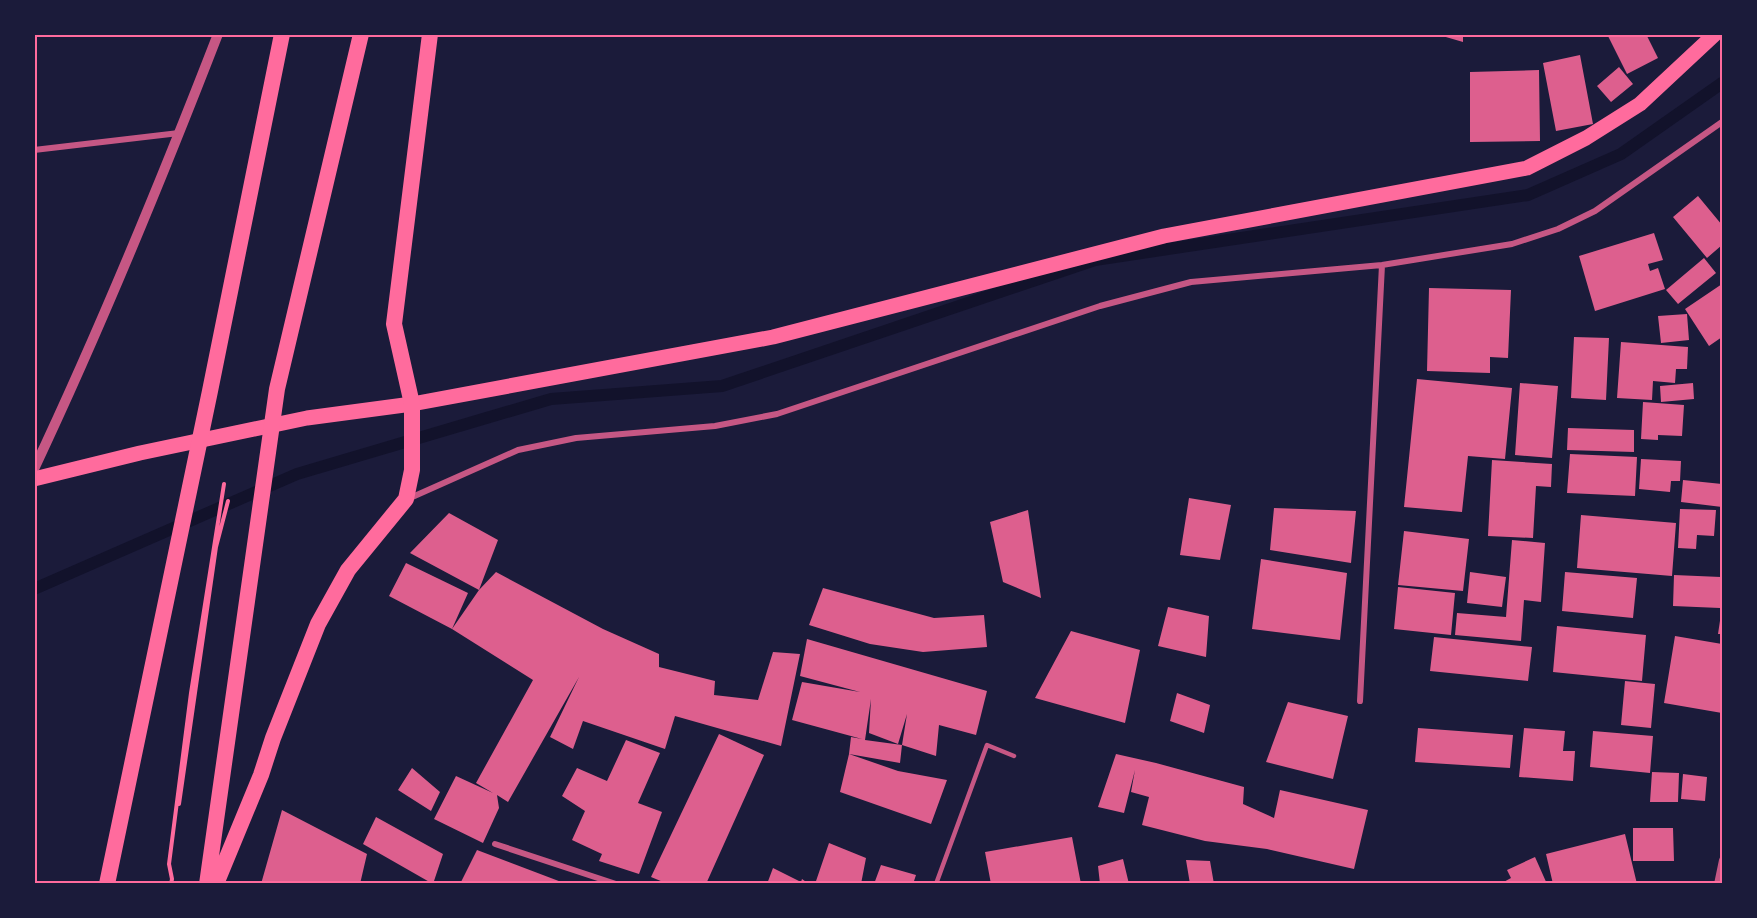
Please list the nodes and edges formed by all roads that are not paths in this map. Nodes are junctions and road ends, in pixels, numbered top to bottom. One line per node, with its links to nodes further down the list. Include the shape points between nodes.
1 (218, 34): 7 (street)
2 (282, 34): 18 (highway)
3 (361, 34): 19 (highway, via 277,389)
4 (430, 34): 10 (highway, via 394,324)
5 (1715, 34): 10 (main road, via 1640,104 1527,168 1164,236 773,337)
6 (1722, 122): 9 (street, via 1595,211 1558,229 1512,244)
7 (179, 134): 8 (street); 11 (street, via 76,381)
8 (34, 150)
9 (1382, 265): 13 (street, via 1191,282 1100,306 777,414 715,426 576,438 518,450); 14 (street)
10 (412, 404): 12 (main road, via 307,418); 13 (highway, via 412,470)
11 (34, 469)
12 (34, 479)
13 (406, 499): 20 (highway, via 348,570 318,624)
14 (1360, 701)
15 (1014, 756): 22 (lane, via 987,745)
16 (495, 844): 21 (street)
17 (1722, 860): 23 (street)
18 (107, 884)
19 (207, 884)
20 (216, 884)
21 (616, 884)
22 (936, 884)
23 (1716, 884)

